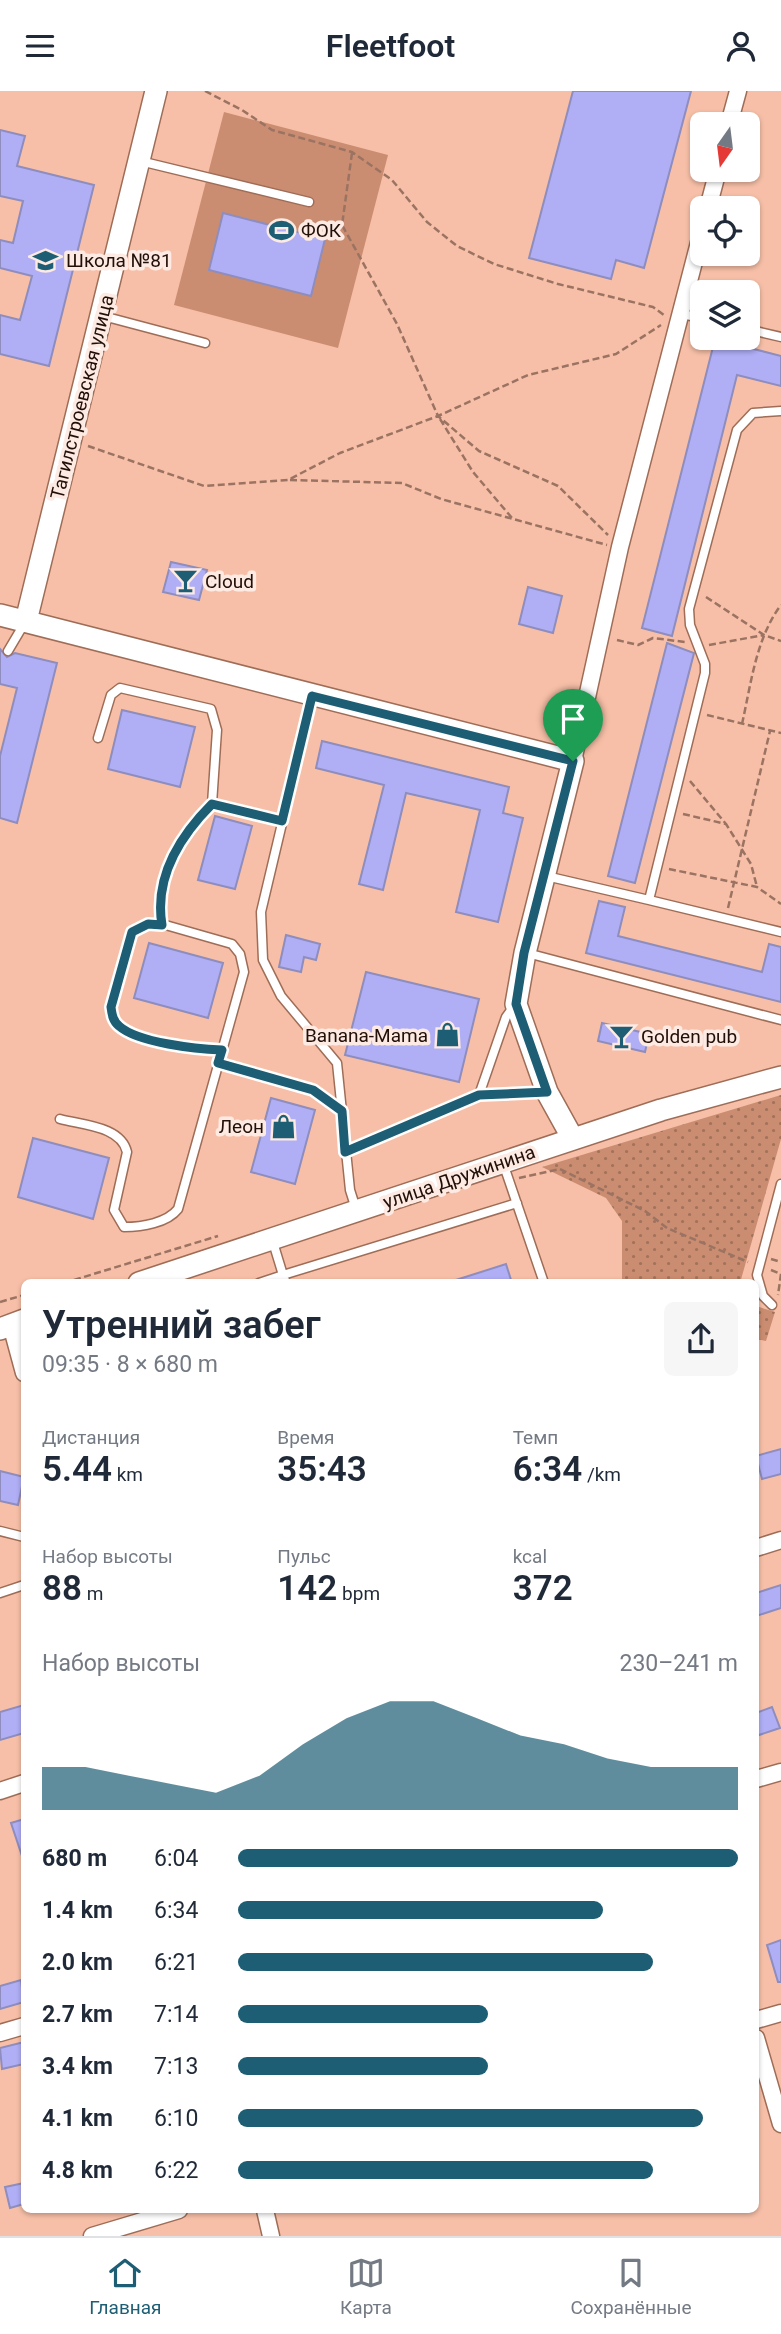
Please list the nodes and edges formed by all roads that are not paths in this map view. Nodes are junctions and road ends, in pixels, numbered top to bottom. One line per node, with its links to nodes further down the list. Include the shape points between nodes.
1 (156, 91): 4 (street, Тагилстроевская улица)
2 (738, 91): 3 (street)
3 (732, 112)
4 (140, 161): 5 (lane); 8 (street, Тагилстроевская улица)
5 (309, 202)
6 (693, 266): 7 (street)
7 (681, 314): 9 (lane); 19 (street, via 620,547)
8 (103, 316): 12 (lane); 15 (street, Тагилстроевская улица)
9 (690, 316)
10 (760, 332): 11 (lane)
11 (781, 337)
12 (205, 343)
13 (781, 411): 23 (lane, via 753,414 737,430 694,589 689,616 705,673)
14 (0, 615): 15 (street)
15 (26, 621): 16 (lane); 17 (street)
16 (8, 651)
17 (312, 696): 19 (street); 21 (lane)
18 (98, 737): 20 (lane, via 110,695 120,688 211,709 217,730)
19 (573, 761): 22 (street)
20 (212, 804): 21 (lane); 24 (lane, via 190,826 167,869 158,902)
21 (282, 821): 34 (lane, via 261,912 263,960 281,996 337,1063)
22 (545, 876): 23 (lane); 26 (street)
23 (649, 900): 25 (lane)
24 (162, 925): 29 (lane, via 232,944 240,954 244,972); 29 (lane, via 148,924 132,932 111,1007 113,1018 132,1033 195,1049)
25 (781, 932)
26 (524, 953): 27 (street); 28 (lane)
27 (516, 1004): 32 (street); 33 (lane, via 506,1017)
28 (781, 1020)
29 (222, 1050): 30 (lane)
30 (218, 1063): 34 (lane, via 313,1090); 35 (lane, via 178,1209 166,1218 124,1227 114,1210 125,1145 108,1131)
31 (781, 1077): 36 (street, улица Дружинина)
32 (547, 1092): 33 (lane); 36 (street)
33 (479, 1095): 37 (lane)
34 (342, 1111): 37 (lane)
35 (60, 1119)
36 (573, 1139): 38 (street, улица Дружинина)
37 (345, 1152): 41 (lane)
38 (506, 1172): 40 (lane); 41 (street, улица Дружинина)
39 (781, 1184): 46 (lane)
40 (517, 1203): 44 (lane); 45 (lane)
41 (356, 1212): 42 (street, улица Дружинина)
42 (272, 1239): 43 (street, улица Дружинина); 44 (lane)
43 (151, 1279)
44 (284, 1279)
45 (543, 1279)
46 (757, 1279)
47 (759, 1287): 48 (lane)
48 (772, 1305)
49 (12, 1325): 50 (street)
50 (21, 1356)
51 (0, 1531): 52 (lane)
52 (21, 1536)
53 (781, 1540): 54 (street)
54 (759, 1547)
55 (21, 1586): 56 (lane)
56 (0, 1593)
57 (781, 1772): 58 (street)
58 (759, 1778)
59 (21, 1784): 60 (street)
60 (0, 1791)
61 (781, 2013): 62 (street)
62 (759, 2019)
63 (21, 2027): 64 (street)
64 (0, 2033)
65 (759, 2048): 66 (street)
66 (781, 2124)
67 (169, 2213): 69 (street)
68 (266, 2213): 70 (street)
69 (92, 2236)
70 (271, 2236)

